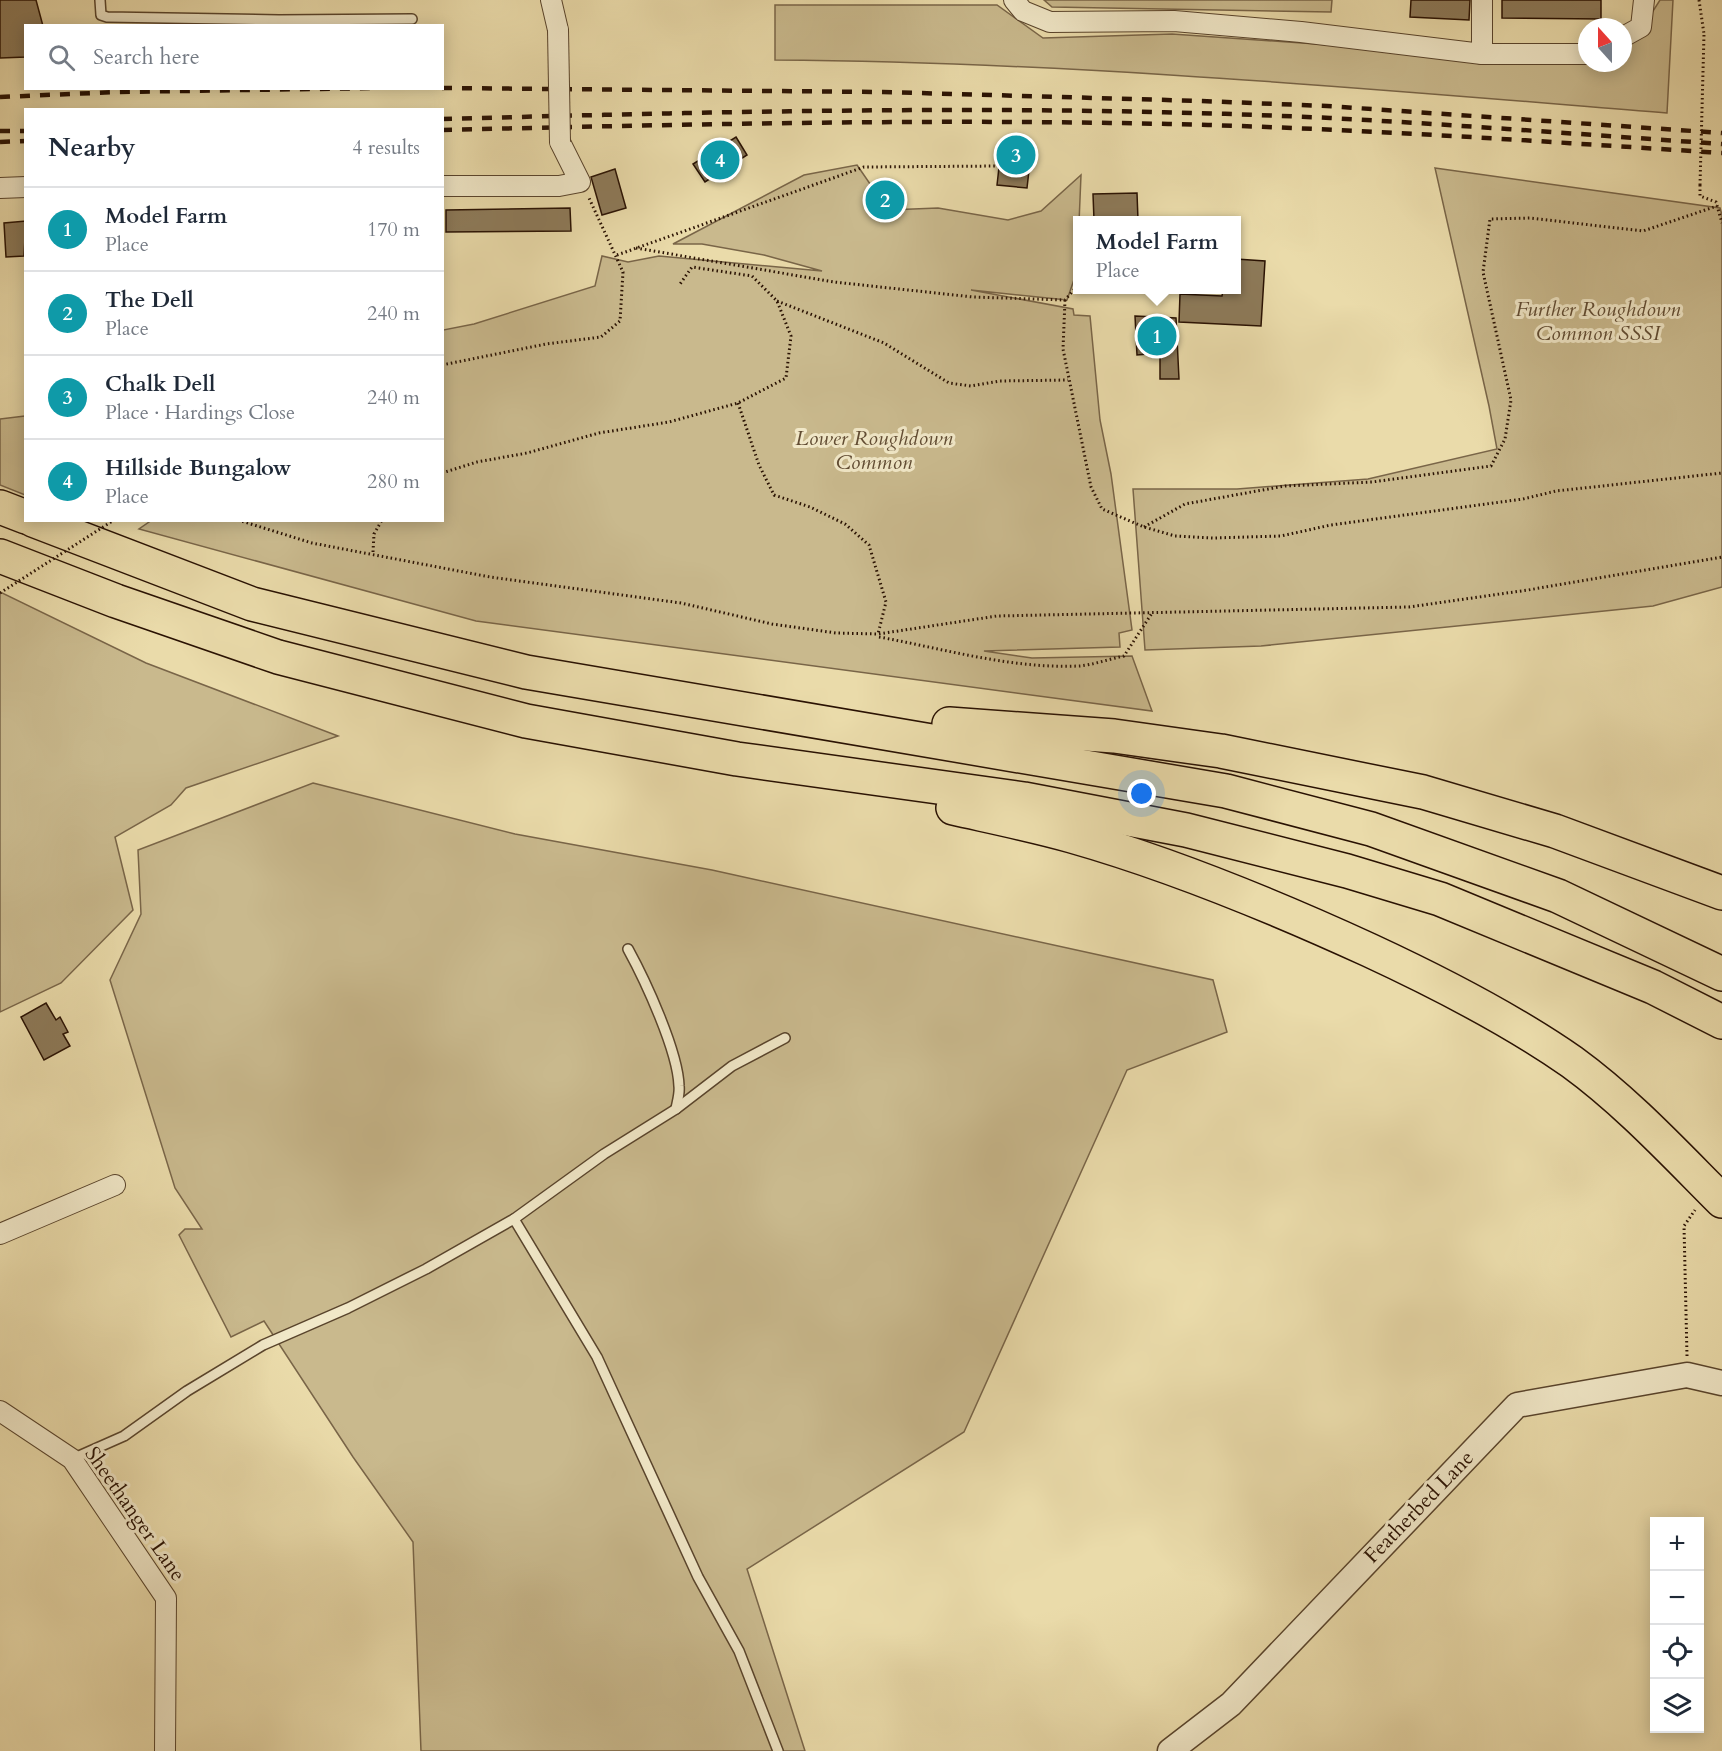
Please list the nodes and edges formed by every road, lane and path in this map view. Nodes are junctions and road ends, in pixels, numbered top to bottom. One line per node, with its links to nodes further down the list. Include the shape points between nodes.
1 (100, 0): 7 (lane, via 101,15 107,17)
2 (551, 0): 12 (street, bridge, via 558,30 561,141)
3 (1014, 0): 9 (street, via 1023,12 1050,22 1174,21)
4 (1482, 0): 9 (street)
5 (1644, 0): 8 (street, via 1641,27)
6 (1699, 0): 17 (path, bridge, via 1704,34 1700,196 1716,202)
7 (412, 19)
8 (1632, 32)
9 (1482, 54): 10 (street)
10 (1578, 54)
11 (999, 166): 18 (path, via 864,167)
12 (580, 182): 13 (street, via 559,186); 19 (path)
13 (444, 186)
14 (0, 188): 15 (street)
15 (24, 188)
16 (1717, 206): 35 (path, via 1643,231 1530,218 1490,219 1483,272 1511,400 1505,439 1491,466 1372,482 1285,486 1185,504)
17 (1722, 224)
18 (636, 248): 19 (path); 22 (path, via 834,282 973,297)
19 (617, 255): 24 (path, via 623,272 620,321 601,338 546,344)
20 (681, 284): 23 (path, via 692,267 752,276)
21 (1073, 290): 22 (path)
22 (1065, 300): 25 (path, via 1063,349)
23 (777, 301): 25 (path, via 884,343 949,383 971,386 1000,381); 26 (path, via 791,336 786,378)
24 (444, 365)
25 (1068, 380): 35 (path, via 1091,487 1102,509)
26 (738, 403): 27 (path); 41 (path, via 759,465 774,495 845,524 869,545 886,602)
27 (444, 472)
28 (1722, 473): 35 (path, via 1556,491 1281,536 1175,536)
29 (0, 507): 30 (highway)
30 (24, 516)
31 (38, 522): 42 (highway, via 252,604 361,633 526,672)
32 (111, 522): 39 (path, bridge)
33 (244, 522): 36 (path, via 312,543)
34 (381, 522): 36 (path, via 374,534)
35 (1144, 527)
36 (373, 553): 41 (path, via 490,577 681,603 772,624)
37 (0, 556): 43 (highway, via 278,657 412,693 526,721 737,759)
38 (1722, 557): 40 (path, via 1408,606)
39 (0, 593)
40 (1152, 613): 41 (path, via 997,616); 41 (path, via 1124,656 1080,666 1017,663 949,653)
41 (879, 636)
42 (833, 724): 44 (highway, via 893,719 1114,736 1221,751 1424,792 1555,831); 46 (highway, via 1226,792 1371,829 1558,896)
43 (831, 771): 47 (highway, via 1024,799 1174,828 1347,871 1440,899 1653,987); 51 (highway, via 897,795 1072,836 1204,879 1421,974 1572,1062 1636,1116)
44 (1722, 893)
45 (628, 949): 49 (lane, via 643,976 677,1070)
46 (1722, 974)
47 (1722, 1022)
48 (785, 1038): 49 (lane, via 732,1066)
49 (676, 1109): 52 (lane, via 604,1154)
50 (115, 1185): 54 (street)
51 (1722, 1201)
52 (514, 1219): 58 (lane, via 426,1269 263,1345 187,1391 124,1437); 60 (lane, via 597,1357 698,1578 739,1651)
53 (1684, 1226): 55 (path)
54 (0, 1234)
55 (1687, 1376): 56 (street, Featherbed Lane); 61 (street, Featherbed Lane, via 1517,1405 1231,1704)
56 (1722, 1383)
57 (0, 1411): 58 (street, Sheethanger Lane)
58 (72, 1459): 59 (street, Sheethanger Lane, via 166,1598)
59 (165, 1751)
60 (778, 1751)
61 (1170, 1751)

